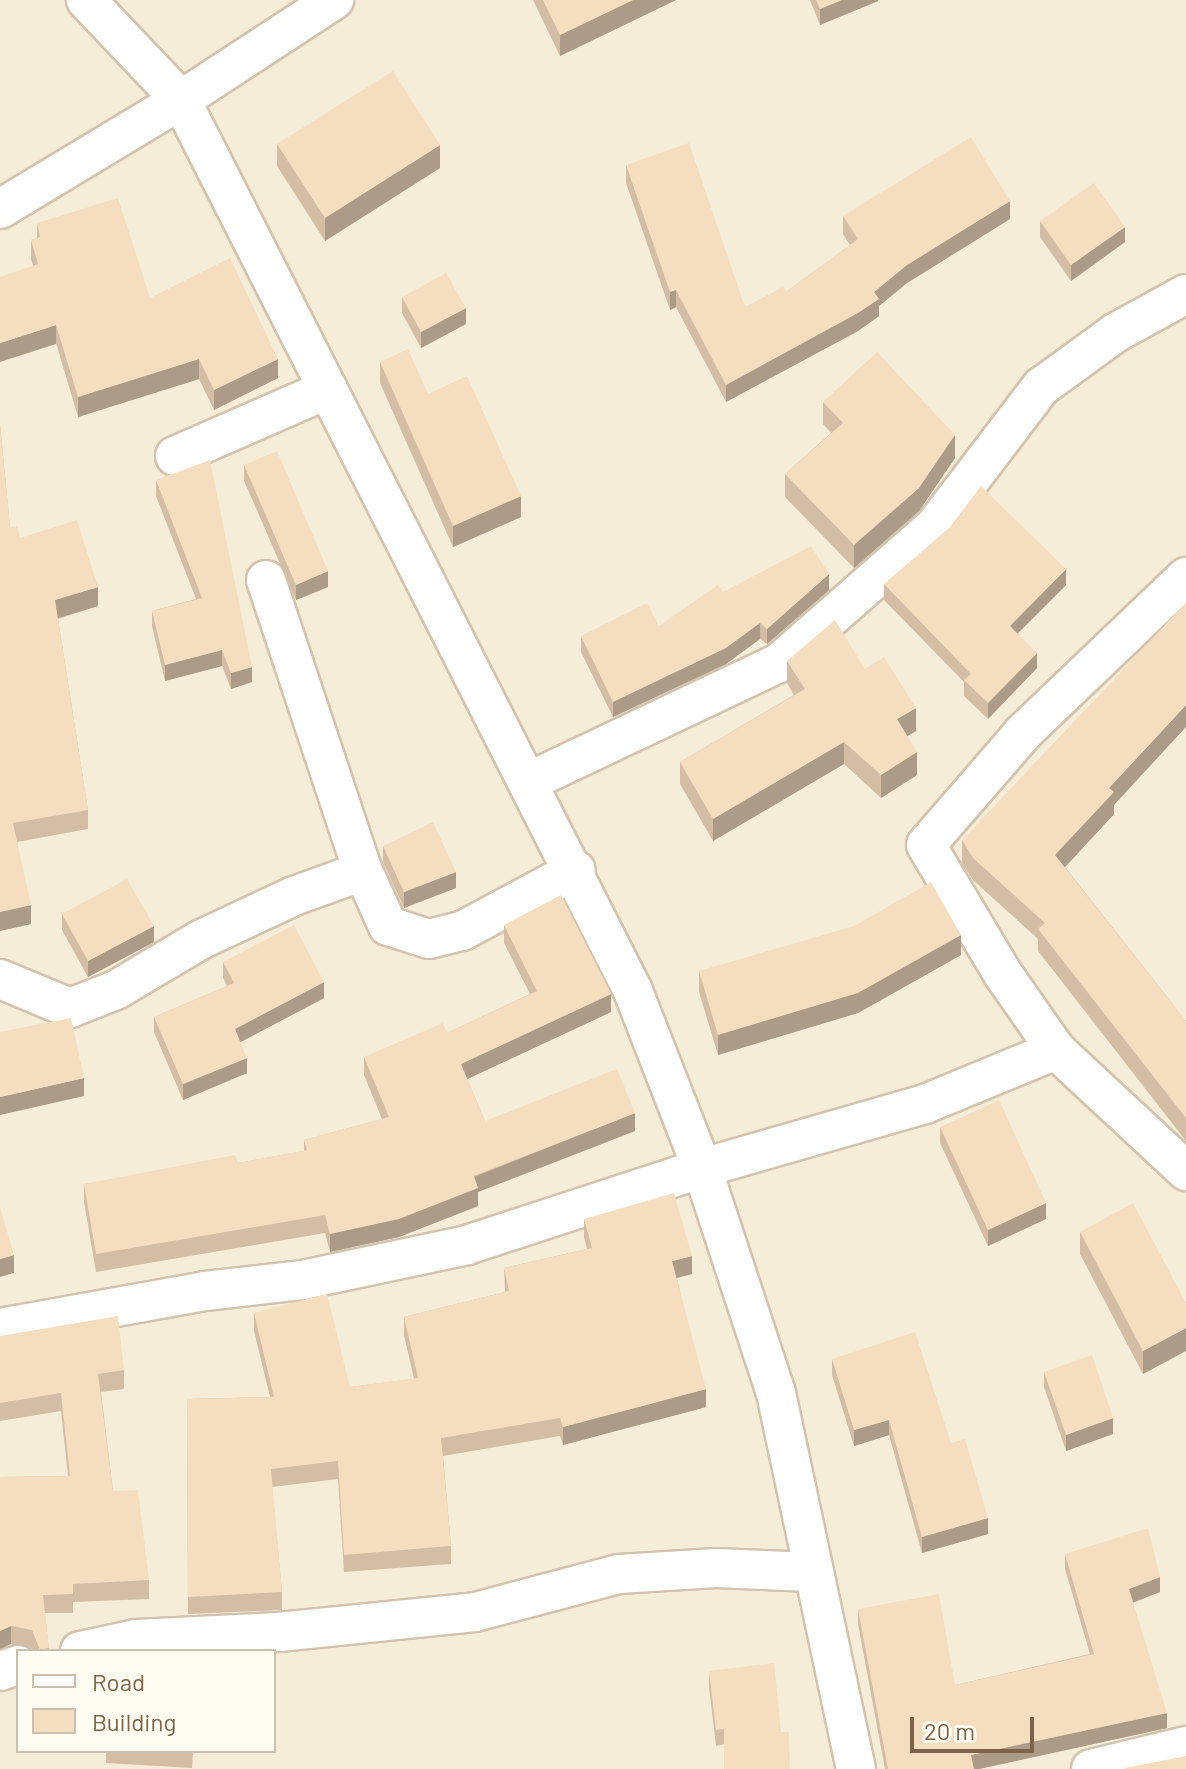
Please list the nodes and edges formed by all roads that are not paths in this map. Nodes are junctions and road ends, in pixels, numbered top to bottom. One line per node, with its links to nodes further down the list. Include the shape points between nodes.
1 (86, 0): 3 (street)
2 (334, 0): 3 (street)
3 (181, 100): 4 (street); 6 (street)
4 (0, 209)
5 (1186, 294): 10 (street, via 1115,333 1041,387 935,526 779,663)
6 (328, 389): 7 (street); 10 (street)
7 (175, 456)
8 (1186, 577): 14 (street, via 1023,733 926,845 1003,974)
9 (266, 580): 12 (street)
10 (528, 782): 11 (street)
11 (576, 870): 12 (street, via 462,931 429,939 388,926); 15 (street, via 633,991)
12 (363, 871): 13 (street, via 202,939 116,990 70,1008)
13 (0, 979)
14 (1056, 1050): 15 (street, via 925,1104); 16 (street)
15 (702, 1168): 17 (street, via 467,1245 303,1280 205,1291); 18 (street, via 776,1393)
16 (1186, 1171)
17 (0, 1328)
18 (811, 1572): 19 (street, via 716,1568 619,1574 475,1612 279,1632 136,1639); 21 (street)
19 (89, 1649)
20 (1186, 1746): 22 (street)
21 (856, 1769)
22 (1091, 1769)

